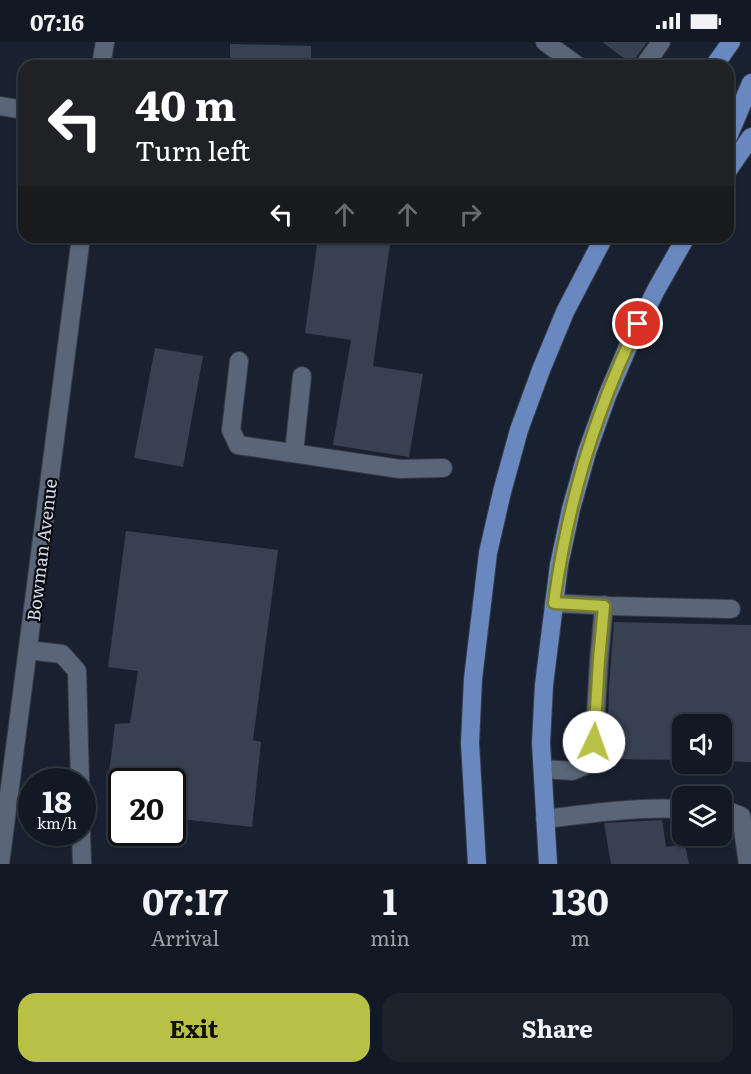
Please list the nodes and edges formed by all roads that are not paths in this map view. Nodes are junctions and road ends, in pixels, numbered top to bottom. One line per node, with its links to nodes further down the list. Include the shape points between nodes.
1 (105, 42): 5 (street)
2 (545, 42): 6 (street)
3 (661, 42): 7 (street)
4 (731, 42): 8 (main road)
5 (102, 60)
6 (570, 60)
7 (648, 60)
8 (718, 60)
9 (751, 83): 12 (main road)
10 (0, 106): 11 (street)
11 (18, 109)
12 (734, 123)
13 (751, 137): 14 (main road)
14 (734, 161)
15 (80, 243): 25 (street, Bowman Avenue)
16 (601, 243): 34 (main road, via 565,312 533,390 502,492 489,554 473,679 470,743)
17 (683, 243): 22 (main road, via 630,342 607,396 571,509)
18 (239, 361): 20 (street, via 231,430 238,445)
19 (302, 376): 20 (street)
20 (294, 453): 21 (street, via 399,469)
21 (443, 468)
22 (554, 603): 23 (street); 27 (main road, via 544,684)
23 (604, 606): 24 (street); 27 (street, via 593,762 572,771)
24 (731, 609)
25 (28, 650): 26 (street, via 62,654 77,671); 32 (street, Bowman Avenue)
26 (80, 768)
27 (543, 769): 30 (main road)
28 (672, 809): 30 (street, via 617,809)
29 (732, 813): 36 (street, via 741,816)
30 (545, 819): 35 (main road)
31 (81, 846): 33 (street)
32 (0, 864)
33 (82, 864)
34 (477, 864)
35 (548, 864)
36 (748, 864)

